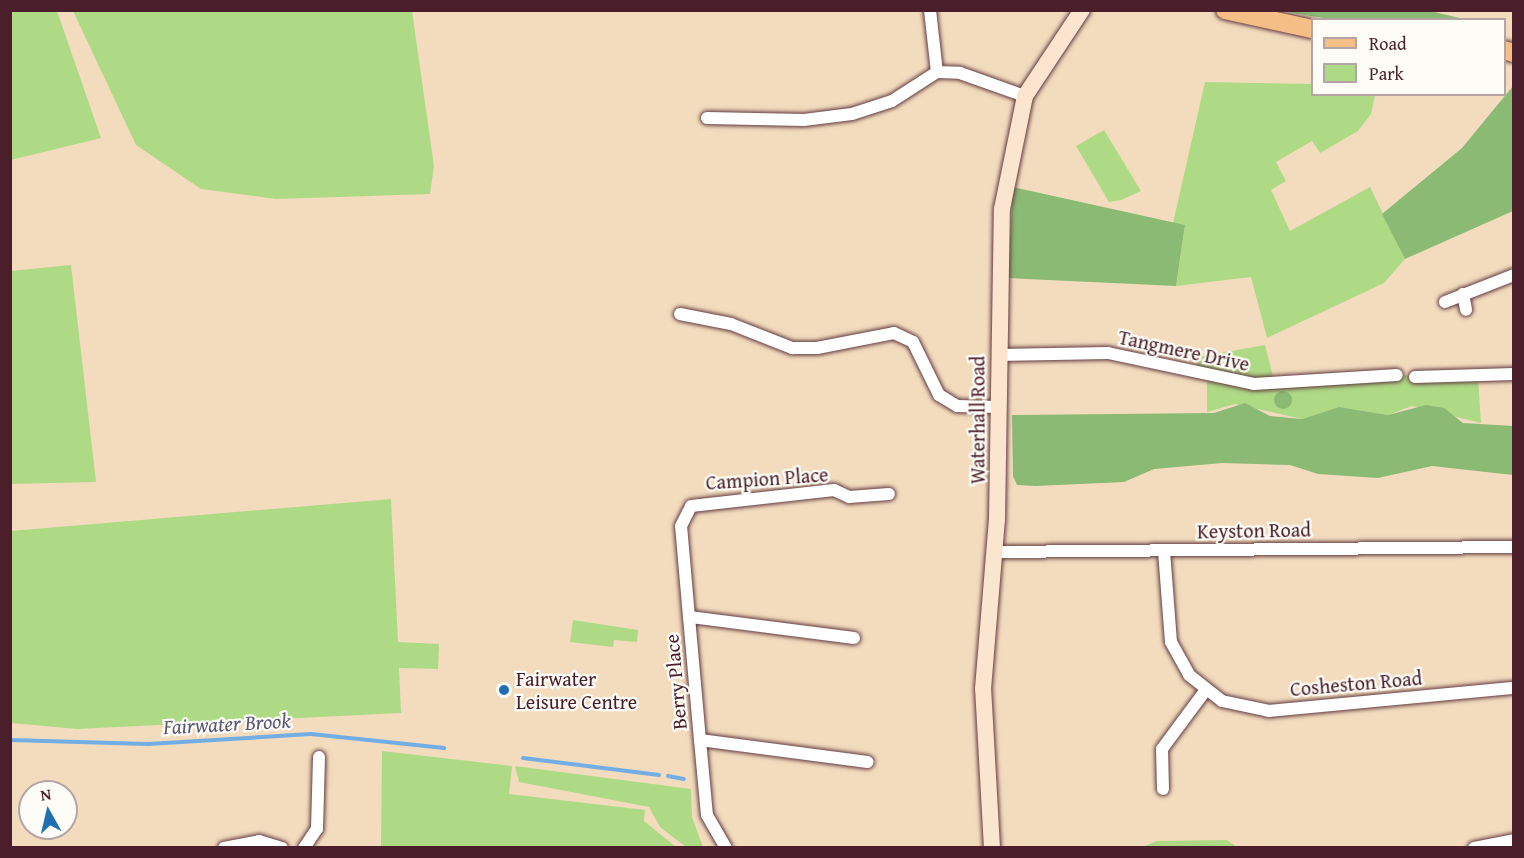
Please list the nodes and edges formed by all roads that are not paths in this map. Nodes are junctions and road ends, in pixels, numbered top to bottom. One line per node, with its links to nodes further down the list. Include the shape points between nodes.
1 (930, 10): 6 (street)
2 (1225, 10): 4 (main road)
3 (1081, 11): 7 (street, Waterhall Road)
4 (1240, 14): 5 (main road)
5 (1311, 29)
6 (937, 72): 7 (street, via 960,73); 8 (street, via 892,101 852,114 804,120)
7 (1025, 96): 14 (street, Waterhall Road, via 1002,209)
8 (707, 118)
9 (1514, 275): 10 (street)
10 (1462, 294): 11 (street); 12 (street)
11 (1445, 302)
12 (1466, 310)
13 (680, 314): 18 (street, via 708,317 792,348 817,348 894,333 913,342 939,395 957,406)
14 (998, 355): 16 (street, Tangmere Drive, via 1108,353 1254,384); 18 (street, Waterhall Road)
15 (1514, 374): 17 (street)
16 (1397, 375)
17 (1415, 377)
18 (998, 407): 22 (street, Waterhall Road)
19 (889, 494): 23 (street, Campion Place, via 849,497 834,490 691,506 681,526)
20 (1514, 547): 21 (street, Keyston Road)
21 (1164, 551): 22 (street, Keyston Road); 26 (street, via 1171,642)
22 (995, 552): 36 (street, Waterhall Road, via 983,689)
23 (689, 617): 24 (street, Berry Place); 27 (street, Berry Place)
24 (854, 638)
25 (1514, 688): 26 (street, Cosheston Road, via 1269,711 1241,707)
26 (1205, 691): 30 (street, via 1162,749)
27 (700, 740): 29 (street, Berry Place); 35 (street, via 707,815)
28 (320, 757): 34 (street, via 317,829)
29 (868, 762)
30 (1164, 789)
31 (1514, 840): 37 (street)
32 (224, 848): 33 (street, via 259,841)
33 (282, 848)
34 (304, 848)
35 (726, 848)
36 (992, 848)
37 (1474, 848)

